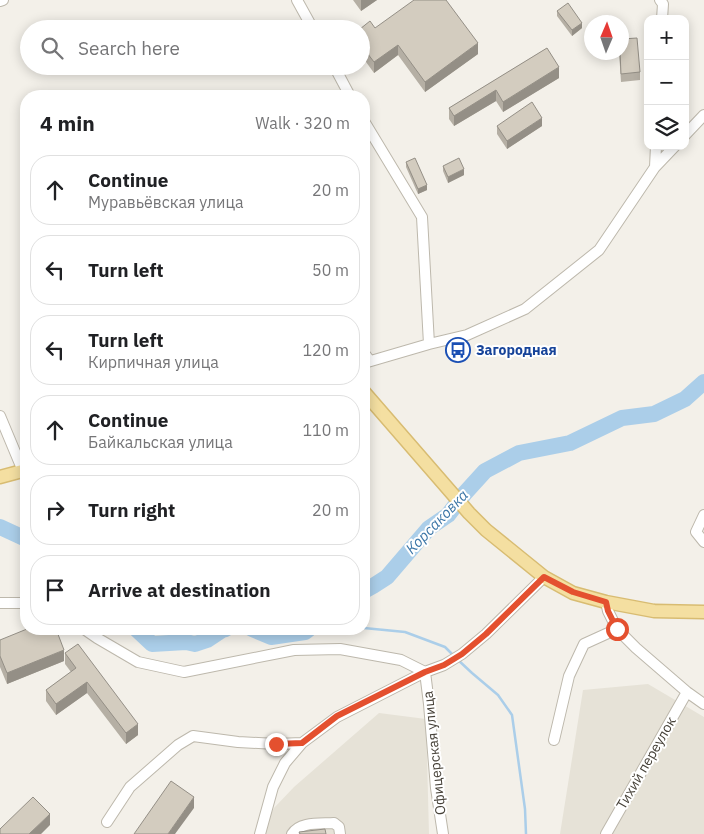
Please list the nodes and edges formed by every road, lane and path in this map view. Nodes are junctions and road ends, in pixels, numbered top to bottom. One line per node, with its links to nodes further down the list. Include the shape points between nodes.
1 (297, 0): 4 (street)
2 (660, 0): 3 (street)
3 (662, 15)
4 (308, 20)
5 (339, 75): 6 (street)
6 (347, 90)
7 (704, 115): 9 (street)
8 (370, 131): 13 (street, via 422,217)
9 (689, 131)
10 (656, 150): 12 (street)
11 (670, 150): 12 (street)
12 (655, 167): 13 (street, via 598,250 525,309 467,335)
13 (429, 344): 14 (street)
14 (370, 358)
15 (370, 399): 22 (main road, via 469,513)
16 (0, 416): 17 (street)
17 (20, 460)
18 (20, 472): 19 (main road)
19 (0, 477)
20 (704, 514): 21 (street, via 696,532)
21 (704, 542)
22 (544, 577): 23 (main road, via 573,592); 29 (street, via 462,654)
23 (606, 602): 26 (main road, via 654,611); 27 (street)
24 (0, 603): 25 (street)
25 (20, 603)
26 (704, 612)
27 (617, 629): 30 (street); 32 (street, via 584,644 568,676)
28 (93, 635): 29 (street, via 138,662 184,672 294,650 340,649 400,660)
29 (425, 672): 33 (street, via 337,716); 38 (street, Офицерская улица)
30 (687, 692): 31 (street); 39 (street, Тихий переулок)
31 (704, 704)
32 (554, 740)
33 (302, 743): 34 (street, via 238,742 193,736 130,787); 35 (street, via 285,763 273,788)
34 (107, 822)
35 (260, 834)
36 (292, 834): 37 (street, via 302,825 334,823)
37 (340, 834)
38 (443, 834)
39 (606, 834)

